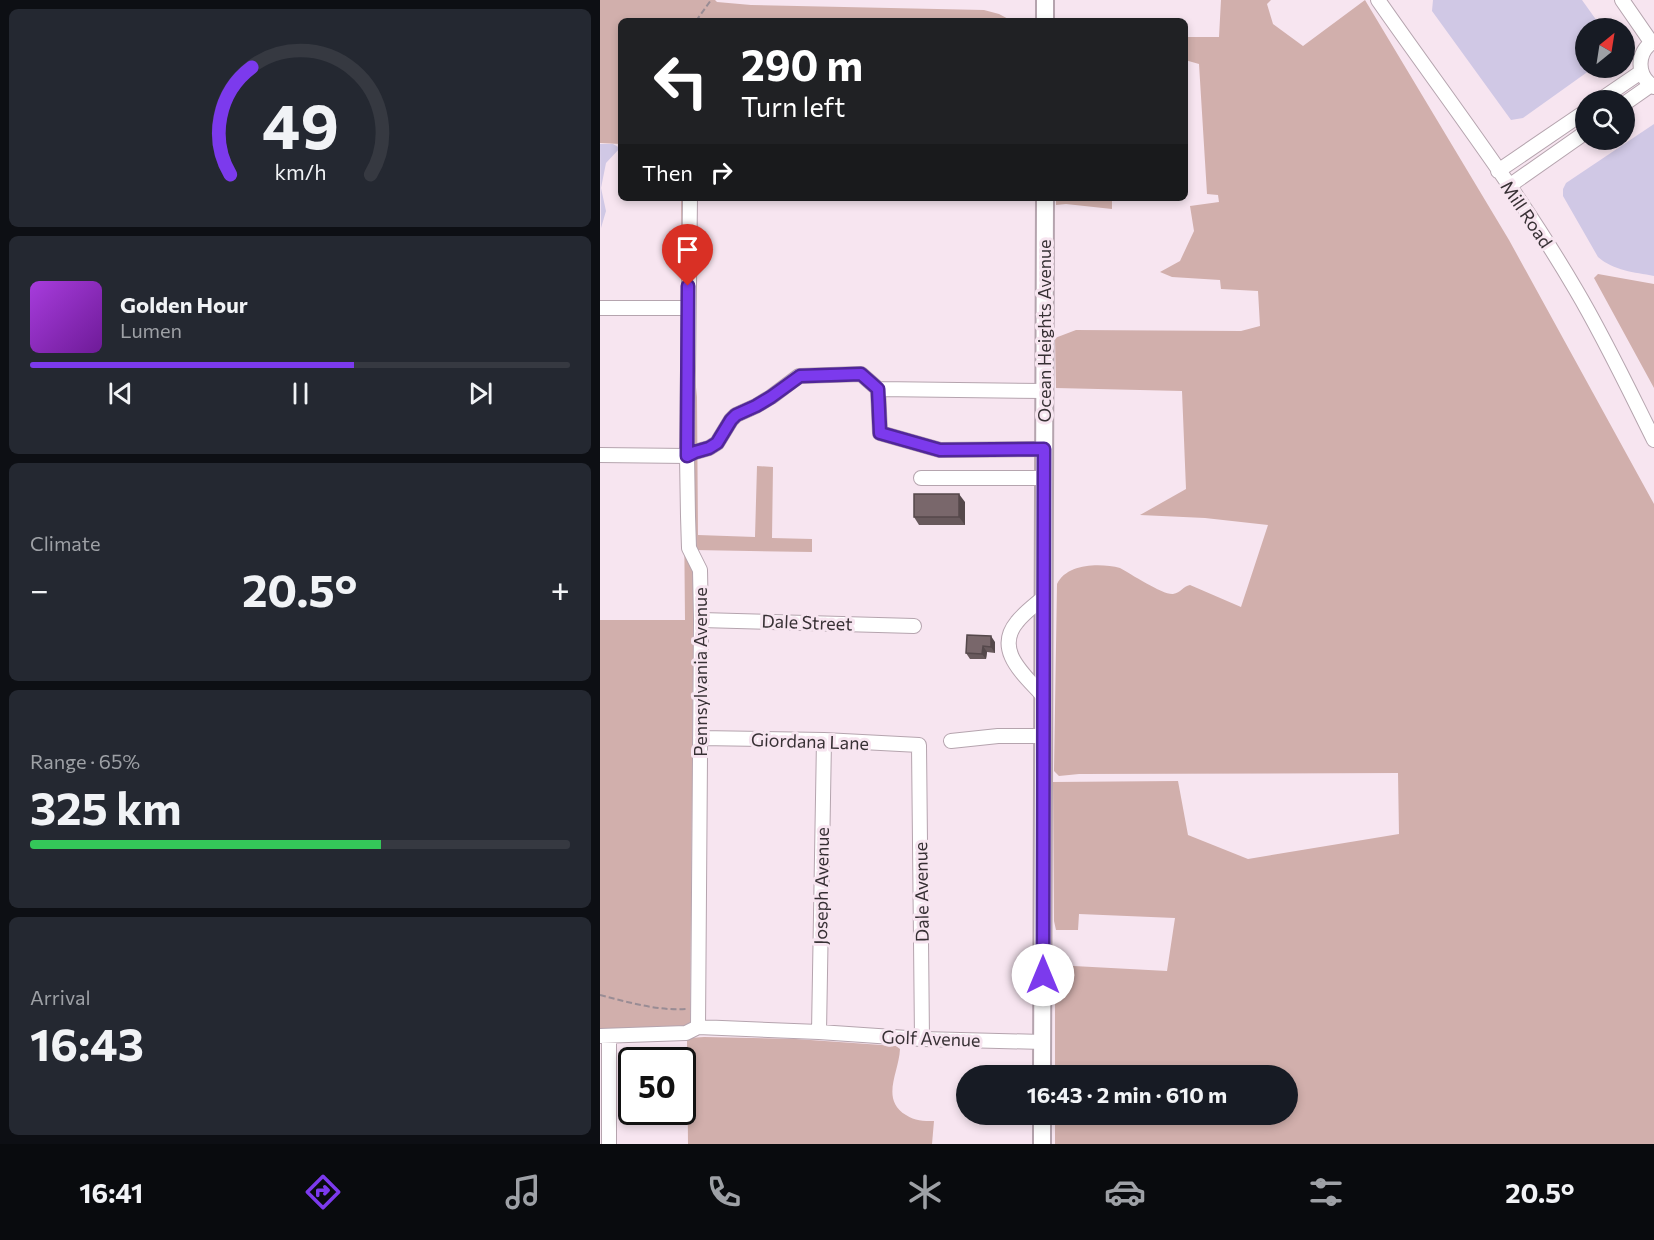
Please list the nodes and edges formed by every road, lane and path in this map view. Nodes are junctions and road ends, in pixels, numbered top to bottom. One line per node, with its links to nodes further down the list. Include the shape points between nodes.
1 (711, 0): 5 (path)
2 (1045, 0): 6 (main road)
3 (1378, 0): 14 (street, Mill Road)
4 (1622, 0): 7 (street)
5 (698, 18)
6 (1045, 18)
7 (1653, 41): 8 (street, via 1641,56)
8 (1641, 72): 9 (street); 10 (street)
9 (1652, 86): 11 (street)
10 (1615, 90)
11 (1635, 97)
12 (1575, 118): 14 (street)
13 (1575, 140): 15 (street)
14 (1498, 171): 15 (street, Mill Road)
15 (1509, 186): 22 (street, Mill Road, via 1600,332)
16 (690, 201): 19 (street, Pennsylvania Avenue)
17 (1044, 201): 21 (main road, Ocean Heights Avenue)
18 (600, 308): 19 (street)
19 (688, 308): 25 (street, Pennsylvania Avenue)
20 (878, 389): 21 (street); 23 (street, via 880,433 940,450); 25 (street, via 861,374 800,376 736,415 717,443)
21 (1044, 391): 23 (main road, Ocean Heights Avenue)
22 (1654, 440)
23 (1044, 449): 27 (main road, Ocean Heights Avenue)
24 (600, 455): 25 (street)
25 (687, 456): 29 (street, Pennsylvania Avenue, via 689,548 700,570)
26 (921, 478): 27 (street)
27 (1044, 478): 28 (main road, Ocean Heights Avenue)
28 (1044, 597): 31 (main road, Ocean Heights Avenue); 31 (street, via 1017,622 1008,642 1012,659)
29 (701, 620): 30 (street, Dale Street); 33 (street, Pennsylvania Avenue)
30 (914, 626)
31 (1044, 697): 32 (main road, Ocean Heights Avenue)
32 (1044, 736): 35 (street); 43 (main road, Ocean Heights Avenue)
33 (700, 738): 34 (street, Giordana Lane); 38 (street, Pennsylvania Avenue)
34 (824, 740): 36 (street, Giordana Lane); 40 (street, Joseph Avenue)
35 (951, 741)
36 (919, 745): 42 (street, Dale Avenue)
37 (600, 995): 38 (path, via 666,1009)
38 (698, 1009): 39 (street, Pennsylvania Avenue)
39 (698, 1027): 40 (street); 41 (street, via 686,1033)
40 (819, 1032): 42 (street, Golf Avenue)
41 (604, 1036): 46 (street)
42 (922, 1039): 43 (street, Golf Avenue)
43 (1043, 1042): 44 (main road, Ocean Heights Avenue)
44 (1042, 1065)
45 (1042, 1125): 47 (main road)
46 (609, 1144)
47 (1042, 1144)

